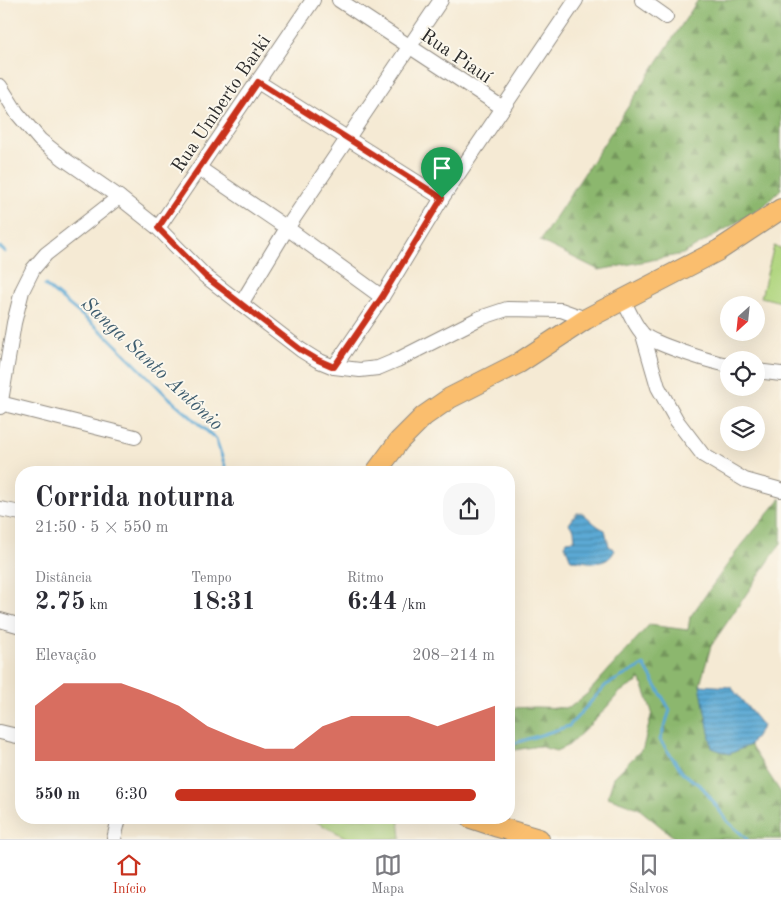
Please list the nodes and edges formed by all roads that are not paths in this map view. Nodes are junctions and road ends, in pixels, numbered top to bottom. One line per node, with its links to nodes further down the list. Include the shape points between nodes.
1 (313, 0): 8 (street, Rua Umberto Barki)
2 (339, 0): 7 (street, Rua Piauí)
3 (441, 0): 7 (street)
4 (576, 0): 10 (street)
5 (642, 0): 6 (street)
6 (666, 17)
7 (410, 46): 10 (street, Rua Piauí); 11 (street)
8 (258, 82): 11 (street); 12 (street, Rua Umberto Barki)
9 (0, 86): 13 (street, via 40,140)
10 (503, 108): 14 (street)
11 (348, 138): 14 (street); 17 (street)
12 (198, 168): 16 (street, Rua Umberto Barki); 17 (street)
13 (119, 197): 16 (street); 27 (street, via 46,254 34,269 22,291)
14 (442, 198): 18 (street)
15 (781, 209): 19 (highway, via 718,250)
16 (158, 228): 20 (street, via 205,276)
17 (287, 228): 18 (street); 20 (street)
18 (382, 297): 24 (street)
19 (623, 300): 21 (highway); 22 (street)
20 (241, 304): 24 (street, via 301,350)
21 (586, 319): 24 (street, via 560,310 508,309 480,318 378,368); 29 (highway, via 526,359 450,398 424,416)
22 (643, 335): 23 (street); 30 (street, via 658,387 676,421 703,455 745,480)
23 (720, 364)
24 (334, 367)
25 (765, 372): 26 (street)
26 (781, 374)
27 (0, 404): 28 (street)
28 (135, 437)
29 (380, 466)
30 (781, 490)
31 (0, 509): 32 (street)
32 (15, 512)
33 (0, 620): 34 (street)
34 (15, 624)
35 (0, 732): 36 (street)
36 (15, 736)
37 (118, 824): 39 (street)
38 (489, 824): 40 (highway)
39 (114, 839)
40 (539, 839)

